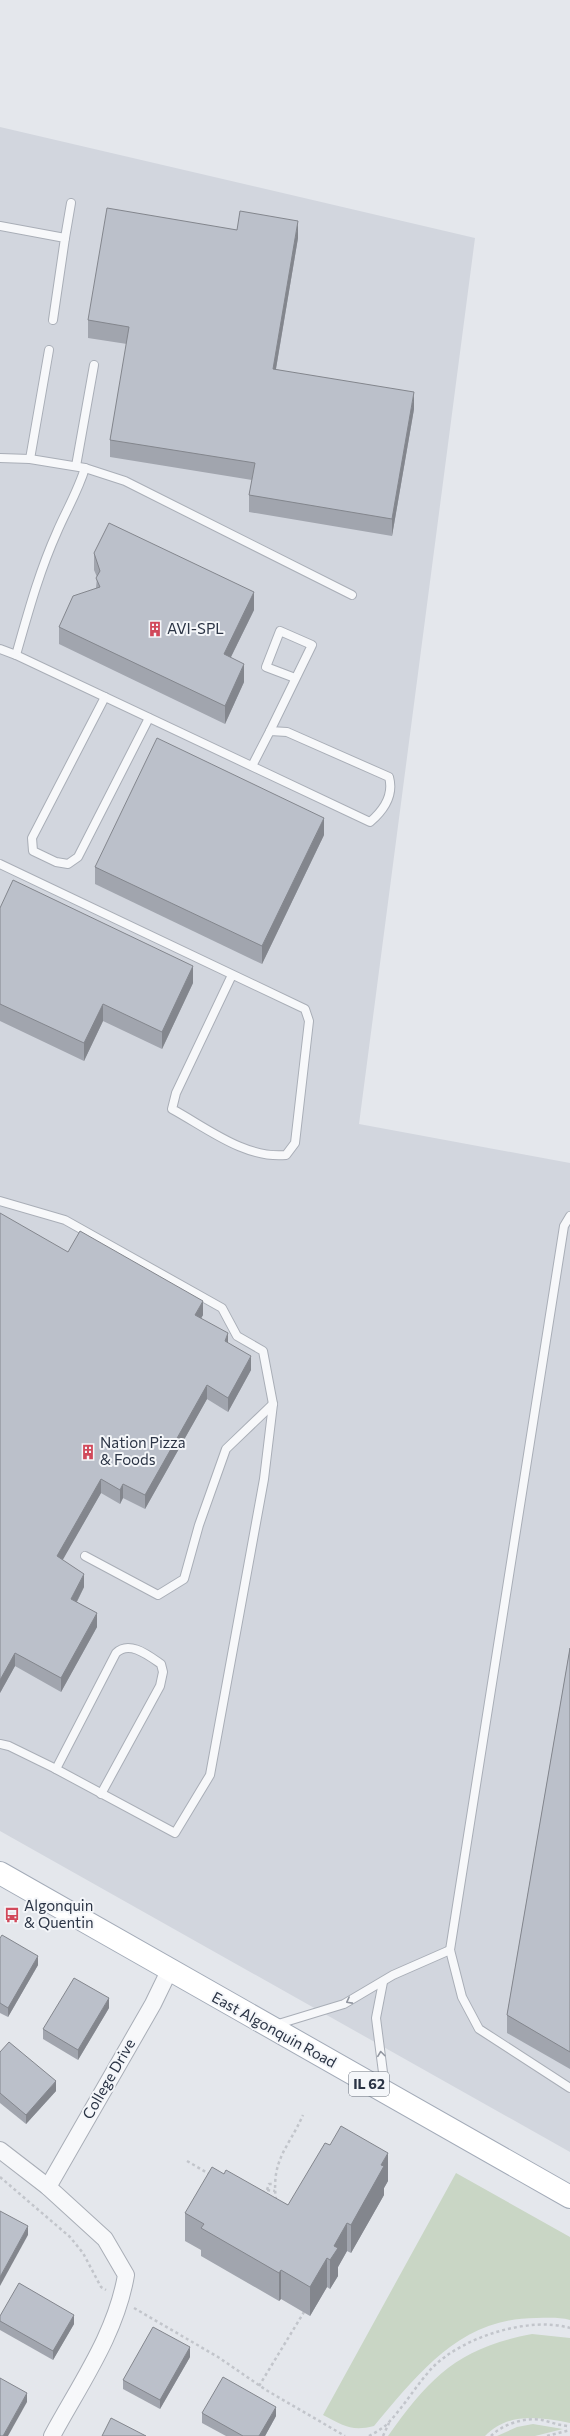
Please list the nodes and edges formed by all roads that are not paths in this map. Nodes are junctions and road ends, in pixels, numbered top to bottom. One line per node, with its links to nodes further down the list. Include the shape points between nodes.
1 (71, 204): 3 (lane)
2 (0, 226): 3 (lane)
3 (65, 238): 4 (lane)
4 (53, 320)
5 (49, 350): 8 (lane)
6 (94, 365): 9 (lane)
7 (0, 458): 8 (lane)
8 (30, 459): 9 (lane)
9 (76, 466): 10 (lane)
10 (85, 468): 11 (lane, via 125,482); 13 (lane, via 78,490 56,533 34,592)
11 (352, 595)
12 (0, 649): 13 (lane)
13 (16, 655): 15 (lane)
14 (294, 678): 14 (lane, via 312,645 280,631 266,667); 17 (lane)
15 (105, 697): 16 (lane); 16 (lane, via 32,838 33,851 56,862 68,864 78,857)
16 (149, 718): 18 (lane)
17 (270, 731): 18 (lane); 18 (lane, via 287,732 389,777 392,788 381,812 370,822)
18 (252, 766)
19 (0, 864): 20 (lane)
20 (232, 975): 20 (lane, via 305,1009 309,1022 295,1143 286,1155 271,1156 246,1150 172,1109 176,1093)
21 (0, 1201): 23 (lane, via 65,1220 222,1308 237,1336 263,1351)
22 (570, 1216): 29 (lane, via 564,1226)
23 (273, 1404): 24 (lane, via 226,1449 199,1525 184,1579 158,1595); 27 (lane, via 264,1479 210,1775 175,1833)
24 (86, 1556)
25 (0, 1744): 26 (lane)
26 (56, 1769): 27 (lane); 27 (lane, via 116,1653 128,1647 150,1657 161,1664 163,1672 160,1686)
27 (101, 1794)
28 (0, 1873): 30 (main road, East Algonquin Road / IL 62)
29 (450, 1950): 31 (lane); 33 (lane, via 462,1997 479,2029)
30 (169, 1971): 32 (main road, East Algonquin Road / IL 62); 36 (street, College Drive, via 153,2004)
31 (383, 1982): 32 (lane, one-way to 32, via 344,2004); 34 (lane, one-way to 31, via 376,2018)
32 (268, 2027): 34 (main road, East Algonquin Road / IL 62)
33 (570, 2088)
34 (386, 2093): 37 (main road, East Algonquin Road / IL 62)
35 (0, 2150): 36 (street)
36 (48, 2187): 38 (street, via 105,2239 126,2275 122,2301 109,2334)
37 (570, 2197)
38 (52, 2436)

